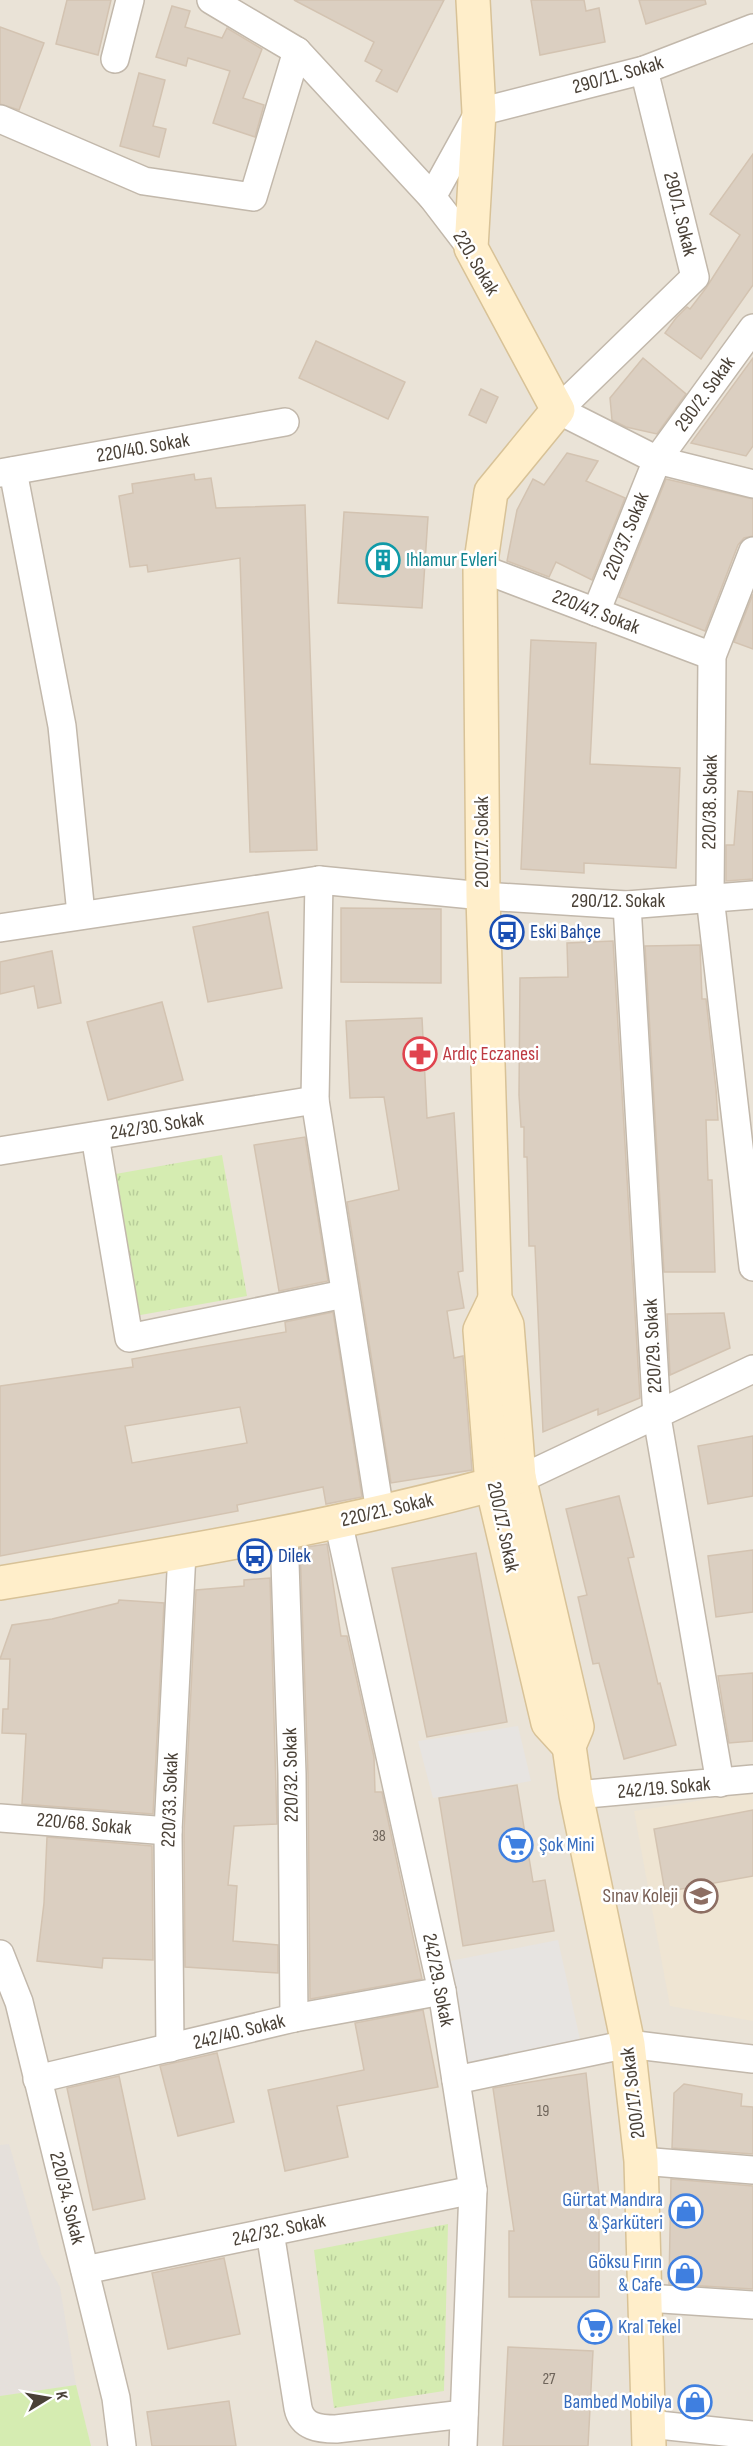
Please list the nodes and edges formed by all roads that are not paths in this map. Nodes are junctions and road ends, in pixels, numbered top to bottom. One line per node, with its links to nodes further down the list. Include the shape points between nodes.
1 (130, 0): 6 (street)
2 (212, 0): 5 (street, 220. Sokak)
3 (473, 0): 8 (street)
4 (753, 28): 7 (street, 290/11. Sokak)
5 (297, 51): 9 (street, via 253,197 144,181); 10 (street, 220. Sokak)
6 (115, 59)
7 (644, 70): 8 (street, 290/11. Sokak); 13 (street, 290/1. Sokak, via 695,277)
8 (479, 112): 10 (street); 11 (street)
9 (0, 119)
10 (432, 197): 11 (street, 220. Sokak)
11 (471, 248): 13 (street, 220. Sokak)
12 (753, 328): 15 (street, 290/2. Sokak)
13 (558, 410): 15 (street); 19 (street, 200/17. Sokak, via 491,492)
14 (285, 422): 16 (street, 220/40. Sokak)
15 (657, 460): 17 (street); 20 (street, 220/37. Sokak)
16 (7, 472): 27 (street, via 62,726)
17 (753, 483)
18 (753, 551): 21 (street, 220/38. Sokak)
19 (480, 568): 20 (street, 220/47. Sokak); 24 (street, 200/17. Sokak)
20 (596, 612): 21 (street, 220/47. Sokak)
21 (712, 656): 25 (street, 220/38. Sokak)
22 (319, 880): 24 (street, 290/12. Sokak); 27 (street, 290/12. Sokak); 30 (street)
23 (753, 895): 25 (street, 290/12. Sokak)
24 (483, 896): 26 (street, 290/12. Sokak); 37 (street, 200/17. Sokak, via 495,1299 507,1325)
25 (710, 897): 26 (street, 290/12. Sokak); 29 (street, 220/38. Sokak)
26 (627, 904): 36 (street, 220/29. Sokak)
27 (81, 914): 28 (street, 290/12. Sokak)
28 (0, 928)
29 (741, 1060): 33 (street, 220/38. Sokak)
30 (315, 1100): 31 (street, 242/30. Sokak); 34 (street)
31 (95, 1136): 32 (street, 242/30. Sokak); 34 (street, via 129,1338)
32 (0, 1151)
33 (753, 1267)
34 (344, 1294): 38 (street)
35 (753, 1370): 36 (street, 220/21. Sokak)
36 (657, 1417): 37 (street, 220/21. Sokak, via 531,1474); 44 (street, 220/29. Sokak)
37 (506, 1481): 38 (street, 220/21. Sokak); 45 (street, 200/17. Sokak, via 577,1727 568,1746)
38 (381, 1512): 39 (street, 220/21. Sokak)
39 (338, 1521): 40 (street, 220/21. Sokak); 49 (street, 242/29. Sokak)
40 (284, 1532): 41 (street, 220/21. Sokak); 51 (street, 220/32. Sokak, via 292,1774)
41 (182, 1552): 42 (street, 220/21. Sokak); 47 (street, 220/33. Sokak)
42 (0, 1583)
43 (753, 1779): 44 (street, 242/19. Sokak)
44 (720, 1783): 45 (street, 242/19. Sokak)
45 (576, 1795): 52 (street, 200/17. Sokak)
46 (0, 1818): 47 (street, 220/68. Sokak)
47 (168, 1831): 53 (street, 220/33. Sokak)
48 (0, 1954): 50 (street, 220/34. Sokak)
49 (442, 1991): 51 (street, 242/40. Sokak); 56 (street, 242/29. Sokak)
50 (9, 2003): 55 (street, 220/34. Sokak)
51 (294, 2018): 53 (street, 242/40. Sokak)
52 (628, 2044): 54 (street); 56 (street); 57 (street, 200/17. Sokak)
53 (170, 2048): 55 (street, 242/40. Sokak)
54 (753, 2059)
55 (38, 2079): 61 (street, 220/34. Sokak)
56 (456, 2080): 59 (street, 242/29. Sokak)
57 (641, 2161): 58 (street); 62 (street, 200/17. Sokak)
58 (753, 2170)
59 (473, 2190): 60 (street, 242/32. Sokak); 64 (street, 242/29. Sokak)
60 (270, 2232): 61 (street, 242/32. Sokak); 67 (street, via 300,2416 307,2424)
61 (85, 2270): 68 (street, 220/34. Sokak, via 116,2398)
62 (647, 2298): 63 (street); 65 (street, 200/17. Sokak)
63 (753, 2305)
64 (464, 2414): 67 (street); 69 (street, 242/29. Sokak)
65 (649, 2435): 66 (street)
66 (753, 2435)
67 (353, 2437)
68 (122, 2446)
69 (463, 2446)

